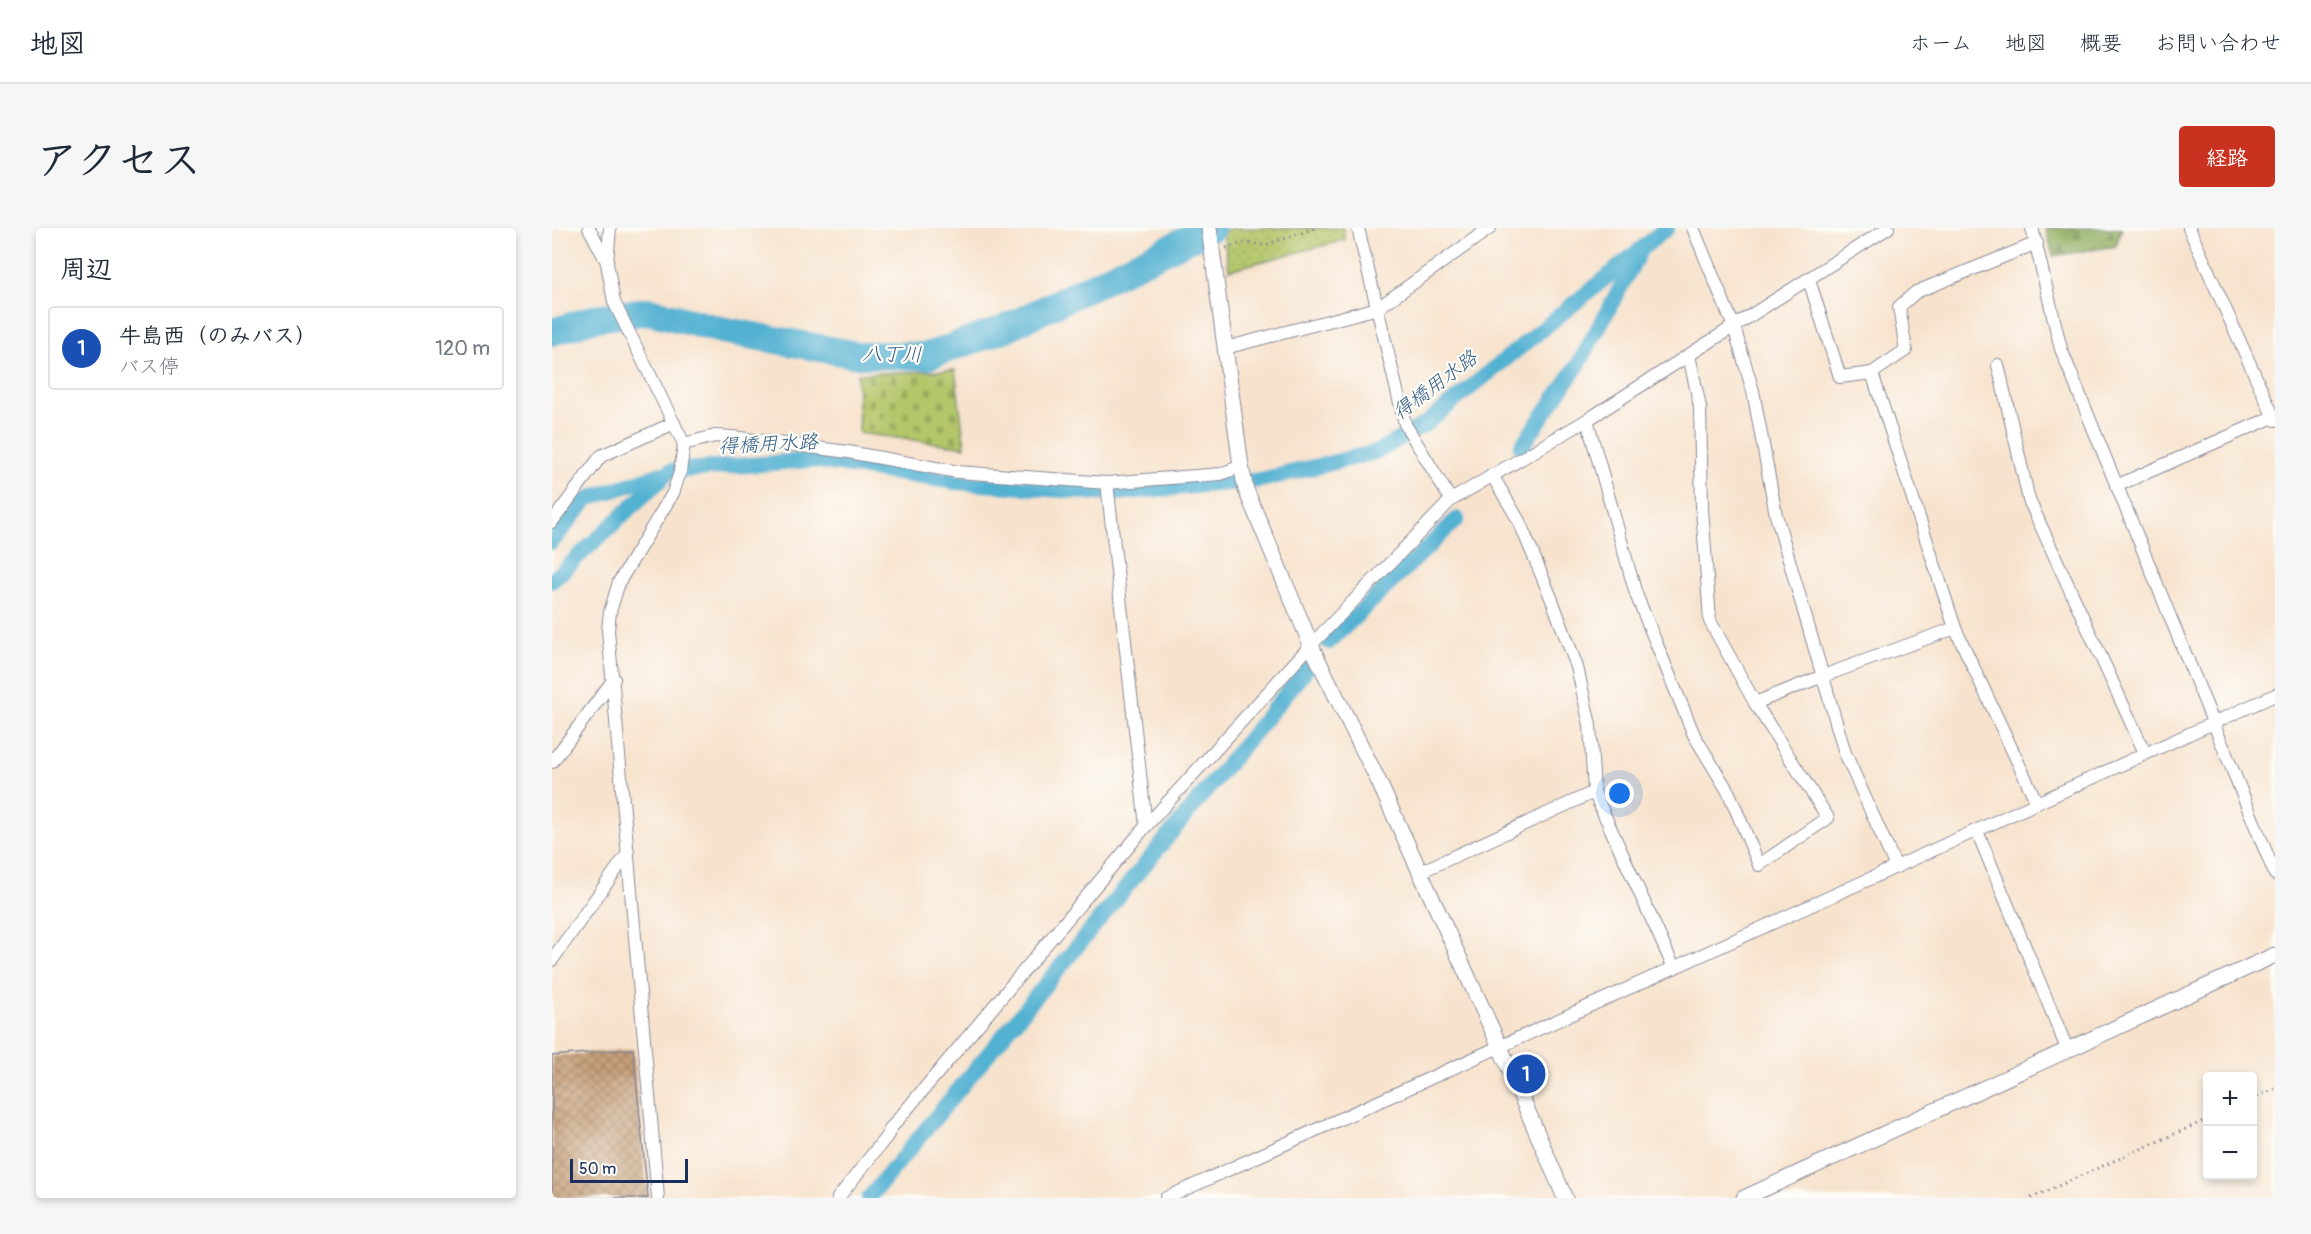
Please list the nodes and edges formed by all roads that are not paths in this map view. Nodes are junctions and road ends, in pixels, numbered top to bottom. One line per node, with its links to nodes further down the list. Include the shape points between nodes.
1 (589, 228): 11 (street)
2 (610, 228): 11 (street)
3 (1209, 228): 15 (street)
4 (1358, 228): 13 (street)
5 (1490, 228): 13 (street)
6 (1693, 228): 14 (street)
7 (1888, 228): 12 (street)
8 (2032, 228): 10 (street)
9 (2188, 228): 19 (street)
10 (2037, 243): 18 (street, via 1916,292 1899,307 1906,350); 26 (street, via 2061,349)
11 (607, 263): 21 (street, via 614,302)
12 (1809, 280): 14 (street); 18 (street, via 1840,377)
13 (1378, 308): 15 (street); 27 (street, via 1405,424)
14 (1734, 327): 16 (street); 31 (street, via 1753,391 1776,515)
15 (1225, 348): 23 (street)
16 (1689, 355): 20 (street); 34 (street, via 1700,407 1710,621)
17 (1998, 365): 36 (street, via 2029,500)
18 (1872, 373): 29 (street)
19 (2274, 418): 26 (street)
20 (1587, 420): 24 (street); 34 (street, via 1636,594 1695,735 1729,793 1759,865 1828,818)
21 (674, 423): 22 (street); 28 (street, via 601,456)
22 (684, 444): 25 (street, via 715,436 732,437 958,472); 32 (street, via 673,492 619,582 610,612 608,630)
23 (1242, 470): 25 (street); 30 (street, via 1246,490)
24 (1492, 475): 27 (street); 38 (street, via 1519,521 1577,667 1590,724)
25 (1107, 483): 40 (street)
26 (2116, 486): 35 (street)
27 (1451, 500): 30 (street)
28 (552, 522)
29 (1955, 628): 31 (street); 39 (street)
30 (1313, 649): 40 (street); 44 (street)
31 (1823, 676): 34 (street); 43 (street, via 1845,753)
32 (614, 679): 37 (street); 42 (street)
33 (2275, 695): 35 (street)
34 (1755, 703)
35 (2212, 723): 36 (street); 45 (street)
36 (2145, 753): 39 (street)
37 (552, 762)
38 (1594, 792): 44 (street); 48 (street)
39 (2037, 803): 41 (street)
40 (1146, 826): 52 (street, via 891,1128)
41 (1977, 831): 43 (street); 50 (street)
42 (628, 853): 47 (street); 51 (street)
43 (1896, 867): 48 (street)
44 (1420, 873): 49 (street)
45 (2275, 874)
46 (2275, 955): 50 (street)
47 (552, 960)
48 (1674, 969): 49 (street)
49 (1500, 1047): 53 (street); 54 (street)
50 (2068, 1051): 55 (street)
51 (658, 1198)
52 (838, 1198)
53 (1166, 1198)
54 (1565, 1198)
55 (1744, 1198)

